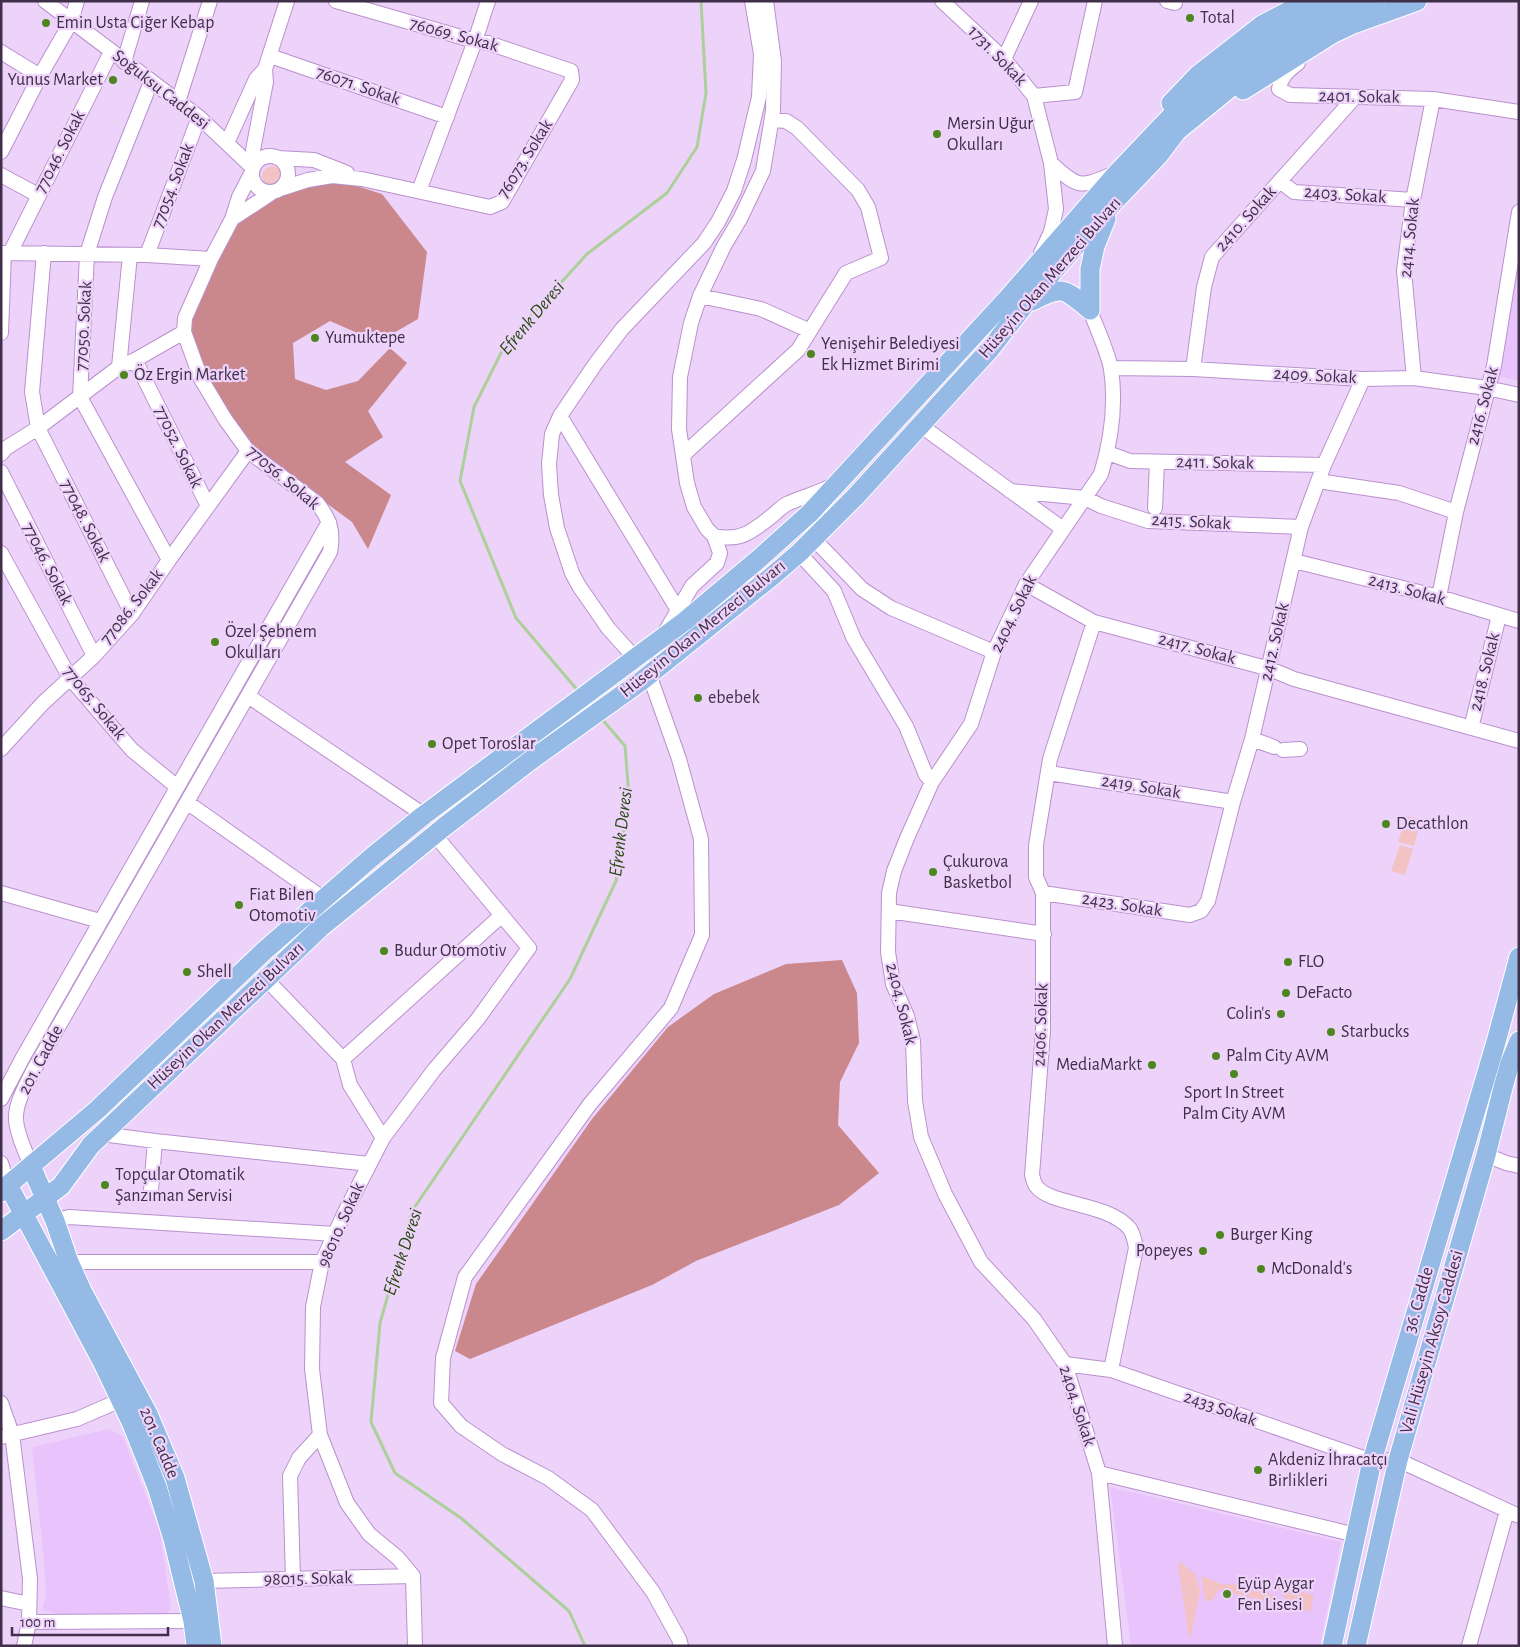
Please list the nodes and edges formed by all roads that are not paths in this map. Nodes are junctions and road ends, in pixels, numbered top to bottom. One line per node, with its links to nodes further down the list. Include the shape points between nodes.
1 (45, 1): 19 (street, Soğuksu Caddesi)
2 (77, 1): 19 (street)
3 (142, 1): 25 (street)
4 (210, 1): 33 (street)
5 (287, 1): 26 (street)
6 (336, 1): 21 (street, 76069. Sokak)
7 (488, 1): 21 (street)
8 (752, 1): 77 (street, via 761,54 759,97 734,191 704,243 622,329)
9 (766, 1): 37 (street, via 774,61)
10 (942, 1): 24 (street, 1731. Sokak)
11 (1031, 1): 24 (street)
12 (1095, 1): 30 (street, via 1075,92)
13 (1166, 1): 14 (street)
14 (1175, 1)
15 (1342, 1): 44 (main road, Hüseyin Okan Merzeci Bulvarı, via 1280,30 1260,44 1177,110)
16 (1374, 1): 40 (main road, Hüseyin Okan Merzeci Bulvarı, via 1286,43 1177,131)
17 (1418, 1): 20 (main road)
18 (1304, 2): 44 (main road, via 1262,25 1198,75 1122,154)
19 (71, 22): 23 (street, Soğuksu Caddesi); 28 (street)
20 (1332, 34): 31 (street, 2401. Sokak, via 1286,72 1280,80 1279,89 1290,95); 40 (main road, via 1229,100)
21 (476, 42): 27 (street, 76069. Sokak); 36 (street)
22 (1, 52): 28 (street)
23 (111, 52): 25 (street, Soğuksu Caddesi); 50 (street, 77046. Sokak)
24 (1004, 59): 30 (street, 1731. Sokak)
25 (124, 62): 29 (street, Soğuksu Caddesi)
26 (267, 62): 36 (street, 76071. Sokak); 38 (street); 42 (street)
27 (571, 70): 49 (street, 76073. Sokak, via 572,80 502,202 490,207)
28 (40, 76): 39 (street)
29 (151, 82): 33 (street, Soğuksu Caddesi); 57 (street, 77050. Sokak)
30 (1034, 96): 43 (street, 1731. Sokak)
31 (1354, 97): 32 (street, 2401. Sokak); 47 (street, 2410. Sokak)
32 (1433, 99): 34 (street, 2401. Sokak); 51 (street, 2414. Sokak)
33 (178, 102): 35 (street, Soğuksu Caddesi)
34 (1519, 112)
35 (199, 117): 38 (street, Soğuksu Caddesi); 59 (street, 77054. Sokak)
36 (446, 117): 49 (street)
37 (772, 120): 62 (street, via 762,171); 65 (street, via 786,121 797,128 858,190 868,207 881,258 846,273)
38 (228, 143): 42 (street)
39 (1, 152)
40 (1158, 156): 52 (main road, Hüseyin Okan Merzeci Bulvarı)
41 (278, 158): 42 (street, via 266,156); 46 (street, via 314,160); 48 (street, via 287,171 284,185)
42 (255, 162): 48 (street, via 255,185 266,192); 54 (street, via 238,197)
43 (1051, 163): 44 (street, via 1078,184); 61 (street, 1731. Sokak, via 1056,209 1051,232)
44 (1118, 172): 61 (main road, Hüseyin Okan Merzeci Bulvarı)
45 (1, 175): 50 (street)
46 (362, 179): 48 (street, via 332,176); 49 (street, 76073. Sokak)
47 (1280, 181): 51 (street, 2403. Sokak, via 1294,192); 71 (street, 2410. Sokak, via 1212,257 1204,287)
48 (276, 191): 54 (street)
49 (419, 191)
50 (38, 195): 55 (street, 77046. Sokak)
51 (1413, 200): 72 (street, 2414. Sokak, via 1404,271)
52 (1113, 203): 63 (main road, Hüseyin Okan Merzeci Bulvarı); 64 (main road, via 1095,246 1090,269)
53 (1519, 212): 74 (street, 2416. Sokak, via 1494,366)
54 (232, 219): 60 (street)
55 (5, 253): 56 (street); 67 (street)
56 (44, 253): 57 (street); 79 (street, 77048. Sokak, via 32,392)
57 (87, 254): 58 (street); 76 (street, 77050. Sokak)
58 (130, 255): 59 (street); 69 (street)
59 (147, 255): 60 (street)
60 (211, 259): 66 (street, via 185,318)
61 (1037, 263): 87 (main road, Hüseyin Okan Merzeci Bulvarı)
62 (700, 296): 65 (street, via 761,309); 83 (street, via 680,377 679,429)
63 (1026, 303): 64 (main road, via 1053,290 1065,291); 78 (main road, Hüseyin Okan Merzeci Bulvarı, via 991,348)
64 (1090, 310): 70 (street, 2404. Sokak)
65 (810, 331): 83 (street, via 798,350)
66 (184, 332): 68 (street); 80 (street, 77056. Sokak, via 201,379)
67 (1, 333)
68 (135, 360): 69 (street); 91 (street, 77052. Sokak)
69 (118, 367): 76 (street)
70 (1110, 368): 71 (street, 2409. Sokak); 81 (street, 2404. Sokak, via 1112,405)
71 (1193, 369): 73 (street, 2409. Sokak)
72 (1414, 378): 73 (street, 2409. Sokak); 74 (street, 2409. Sokak)
73 (1363, 379): 85 (street, 2412. Sokak)
74 (1487, 388): 75 (street, 2409. Sokak); 93 (street, 2416. Sokak)
75 (1519, 395)
76 (80, 397): 79 (street); 101 (street, 77050. Sokak)
77 (560, 416): 105 (street); 113 (street, via 552,434 549,464 557,528 579,586)
78 (920, 426): 89 (street); 98 (main road, Hüseyin Okan Merzeci Bulvarı)
79 (38, 428): 82 (street); 106 (street, 77048. Sokak)
80 (248, 451): 91 (street, 77086. Sokak); 94 (street, 77056. Sokak, via 316,503)
81 (1108, 453): 84 (street, 2411. Sokak, via 1130,461); 90 (street, 2404. Sokak, via 1101,474)
82 (1, 454)
83 (683, 455): 97 (street, via 694,508)
84 (1157, 462): 85 (street, 2411. Sokak); 92 (street)
85 (1324, 465): 88 (street, 2412. Sokak)
86 (1, 472): 112 (street, 77046. Sokak)
87 (840, 480): 97 (street, via 814,495 787,504 742,537); 110 (main road, Hüseyin Okan Merzeci Bulvarı, via 761,558)
88 (1318, 481): 93 (street, via 1398,493); 95 (street, 2412. Sokak)
89 (1010, 491): 90 (street, 2415. Sokak); 96 (street)
90 (1085, 498): 95 (street, 2415. Sokak, via 1148,521); 96 (street, 2404. Sokak)
91 (208, 506): 101 (street, 77086. Sokak)
92 (1155, 508)
93 (1456, 512): 104 (street, 2416. Sokak)
94 (328, 522): 117 (street, 201. Cadde, via 332,539 330,552); 125 (street, 201. Cadde)
95 (1301, 527): 102 (street, 2412. Sokak)
96 (1063, 529): 103 (street, 2404. Sokak)
97 (714, 536): 105 (street, via 720,553 716,563 692,586)
98 (813, 538): 100 (main road, Hüseyin Okan Merzeci Bulvarı); 111 (street, via 862,589 892,608)
99 (1, 553): 115 (street, 77065. Sokak)
100 (799, 553): 116 (main road, Hüseyin Okan Merzeci Bulvarı); 124 (street, via 834,592 854,639 906,726)
101 (169, 560): 106 (street, 77086. Sokak)
102 (1294, 561): 104 (street, 2413. Sokak); 114 (street, 2412. Sokak)
103 (1026, 584): 109 (street, 2417. Sokak); 111 (street, 2404. Sokak)
104 (1439, 597): 107 (street, 2413. Sokak)
105 (678, 610): 110 (street)
106 (132, 614): 112 (street, 77086. Sokak)
107 (1499, 616): 108 (street, 2413. Sokak); 118 (street, 2418. Sokak)
108 (1519, 621)
109 (1094, 622): 114 (street, 2417. Sokak); 123 (street, 2406. Sokak, via 1050,759)
110 (660, 639): 113 (main road, Hüseyin Okan Merzeci Bulvarı)
111 (994, 652): 124 (street, 2404. Sokak, via 971,724)
112 (94, 656): 115 (street, 77086. Sokak)
113 (630, 662): 128 (main road, Hüseyin Okan Merzeci Bulvarı)
114 (1270, 669): 118 (street, 2417. Sokak, via 1294,679); 119 (street, 2412. Sokak)
115 (70, 678): 122 (street, 77086. Sokak); 125 (street, 77065. Sokak, via 132,750)
116 (644, 678): 129 (main road, Hüseyin Okan Merzeci Bulvarı); 183 (street, via 678,759 702,840 702,935 671,1008 590,1104 465,1277 442,1358 441,1403 461,1426 502,1454 548,1478 592,1510 653,1592)
117 (248, 696): 127 (street, 201. Cadde); 128 (street)
118 (1471, 728): 120 (street, 2417. Sokak)
119 (1252, 739): 121 (street, via 1278,749); 126 (street, 2412. Sokak)
120 (1519, 741)
121 (1300, 749)
122 (1, 750)
123 (1049, 773): 126 (street, 2419. Sokak); 131 (street, 2406. Sokak, via 1036,845 1036,877)
124 (932, 782): 133 (street, 2404. Sokak, via 894,871)
125 (176, 786): 136 (street, 201. Cadde)
126 (1233, 802): 134 (street, 2412. Sokak, via 1208,901)
127 (188, 803): 132 (street); 149 (street, 201. Cadde, via 33,1071 20,1099 16,1119)
128 (424, 815): 132 (main road, Hüseyin Okan Merzeci Bulvarı)
129 (434, 834): 135 (street); 139 (main road, Hüseyin Okan Merzeci Bulvarı, via 320,928)
130 (1, 893): 136 (street)
131 (1043, 893): 134 (street, 2423. Sokak, via 1190,916); 137 (street, 2406. Sokak)
132 (324, 899): 149 (main road, Hüseyin Okan Merzeci Bulvarı, via 264,951 97,1110)
133 (889, 911): 137 (street); 160 (street, 2404. Sokak, via 888,952 893,984 913,1041 915,1102 922,1137 945,1194 981,1262 1034,1319)
134 (1201, 911)
135 (502, 915): 141 (street); 144 (street, 98010. Sokak, via 529,948 477,1020)
136 (100, 921): 142 (street, 201. Cadde)
137 (1044, 934): 161 (street, 2406. Sokak, via 1043,1031 1032,1175 1037,1187 1048,1194 1118,1218 1131,1231 1136,1248)
138 (1517, 969): 167 (main road, 36. Cadde)
139 (266, 979): 141 (street); 143 (main road, Hüseyin Okan Merzeci Bulvarı)
140 (1519, 1041): 146 (main road, Vali Hüseyin Aksoy Caddesi)
141 (343, 1060): 144 (street, via 350,1085)
142 (1, 1099)
143 (102, 1134): 145 (street); 153 (main road, Hüseyin Okan Merzeci Bulvarı, via 61,1186)
144 (383, 1138): 148 (street, 98010. Sokak)
145 (155, 1142): 148 (street); 152 (street)
146 (1486, 1155): 150 (street); 166 (main road, Vali Hüseyin Aksoy Caddesi)
147 (1, 1164): 151 (street, 201. Cadde)
148 (369, 1164): 157 (street, 98010. Sokak)
149 (31, 1166): 151 (main road, Hüseyin Okan Merzeci Bulvarı); 153 (main road, 201. Cadde)
150 (1519, 1166)
151 (5, 1188): 154 (main road, 201. Cadde)
152 (151, 1190)
153 (45, 1198): 154 (main road, Hüseyin Okan Merzeci Bulvarı); 155 (main road, 201. Cadde)
154 (24, 1214): 156 (main road, Hüseyin Okan Merzeci Bulvarı); 162 (main road, 201. Cadde)
155 (55, 1220): 157 (street, via 70,1217); 158 (main road, 201. Cadde)
156 (1, 1231)
157 (335, 1234): 159 (street, 98010. Sokak)
158 (68, 1262): 159 (street); 173 (main road, 201. Cadde, via 152,1423 175,1478)
159 (322, 1262): 164 (street, 98010. Sokak, via 313,1307 312,1369)
160 (1066, 1364): 161 (street, 2433 Sokak); 168 (street, 2404. Sokak)
161 (1111, 1370): 167 (street, 2433 Sokak)
162 (121, 1400): 165 (street, via 77,1419); 176 (main road, 201. Cadde, via 157,1487)
163 (1, 1404): 165 (street)
164 (320, 1434): 171 (street, 98010. Sokak, via 347,1503 369,1534 398,1558); 172 (street, via 299,1458 290,1476)
165 (7, 1435): 175 (street, via 30,1579)
166 (1398, 1460): 167 (street); 169 (street); 186 (main road, Vali Hüseyin Aksoy Caddesi)
167 (1372, 1461): 170 (main road, 36. Cadde)
168 (1099, 1473): 170 (street); 184 (street, 2404. Sokak)
169 (1513, 1514): 178 (street)
170 (1356, 1534): 185 (main road, 36. Cadde)
171 (413, 1576): 172 (street, 98015. Sokak); 182 (street)
172 (292, 1579): 173 (street, 98015. Sokak)
173 (204, 1581): 181 (main road, 201. Cadde)
174 (1, 1598): 175 (street)
175 (29, 1604): 177 (street)
176 (193, 1621): 177 (street); 180 (main road, 201. Cadde)
177 (29, 1622): 179 (street)
178 (1472, 1645)
179 (24, 1646)
180 (196, 1646)
181 (212, 1646)
182 (415, 1646)
183 (681, 1646)
184 (1115, 1646)
185 (1332, 1646)
186 (1356, 1646)

